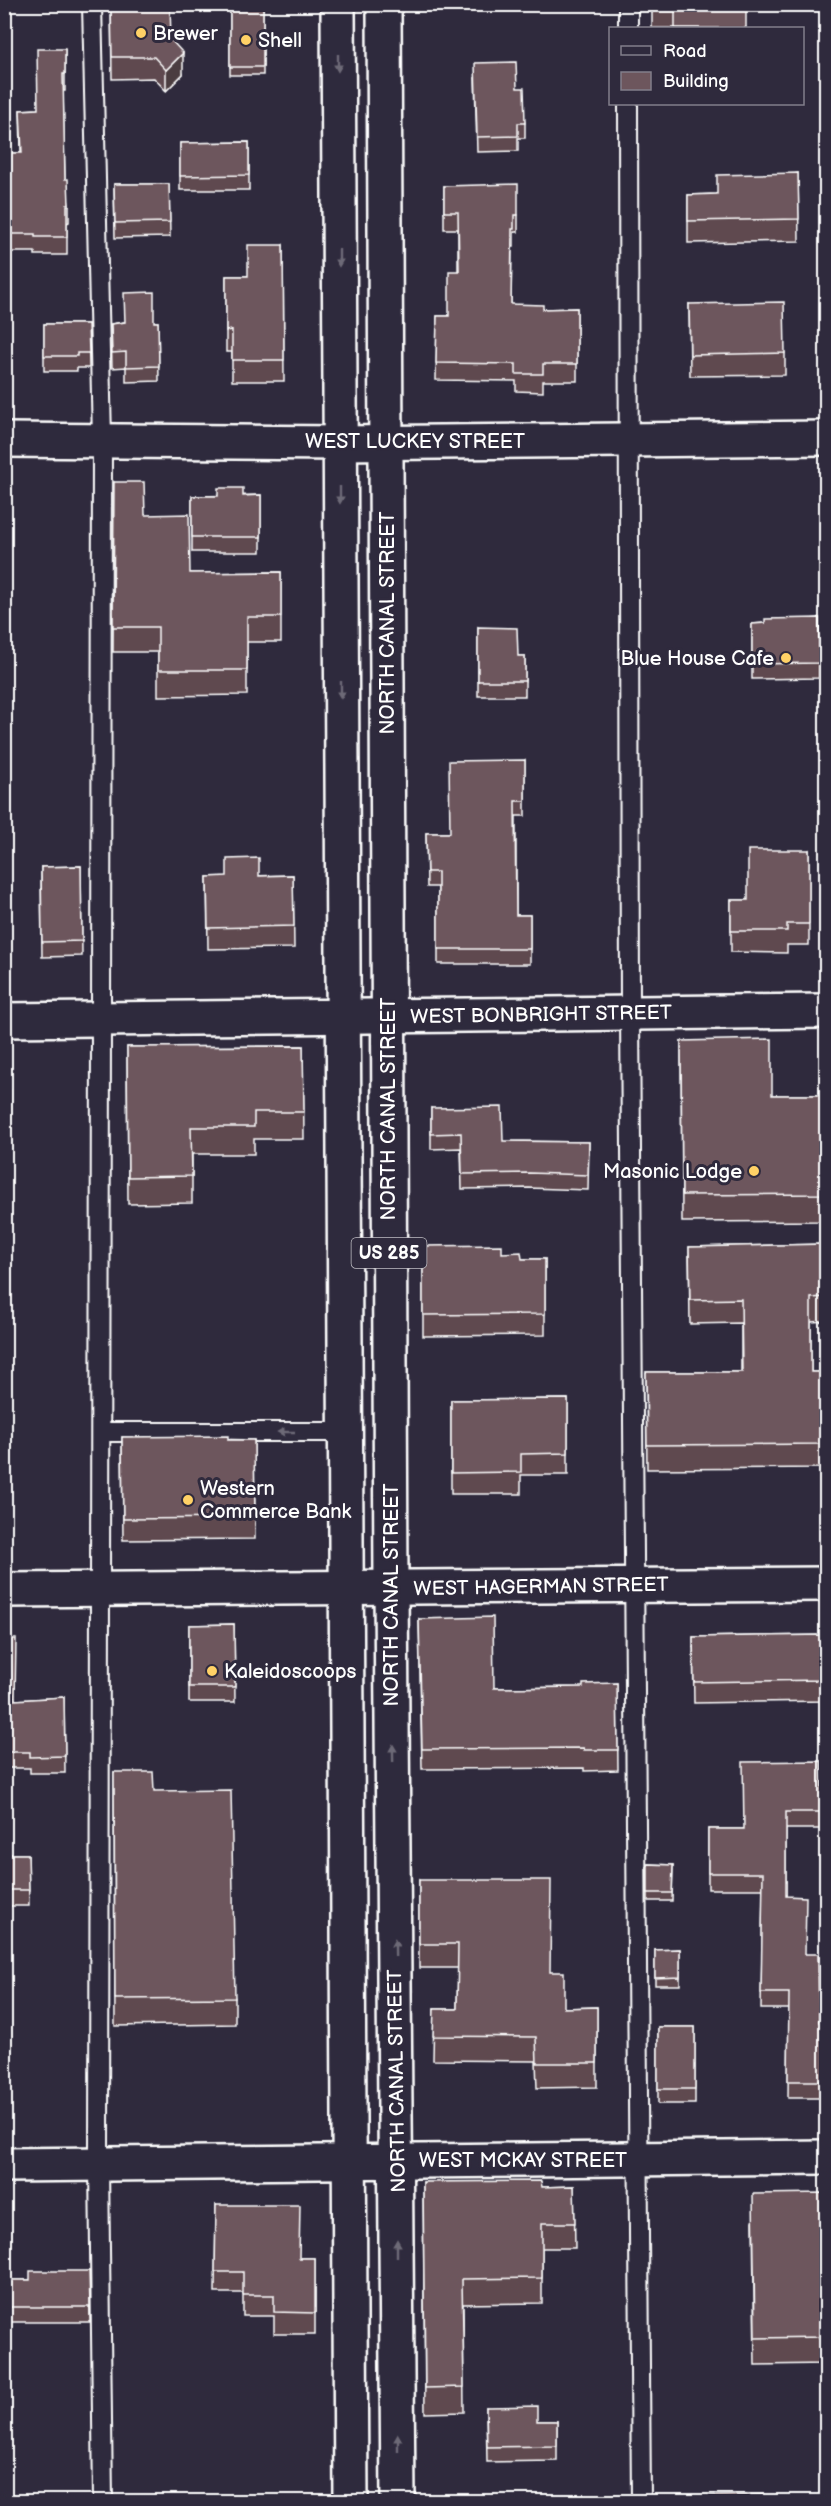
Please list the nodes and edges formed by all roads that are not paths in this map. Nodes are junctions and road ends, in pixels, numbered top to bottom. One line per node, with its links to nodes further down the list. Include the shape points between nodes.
1 (92, 4): 8 (lane)
2 (338, 4): 11 (main road, US 285, one-way to 11)
3 (384, 4): 12 (main road, NORTH CANAL STREET / US 285)
4 (628, 4): 5 (lane)
5 (628, 27)
6 (628, 105): 10 (lane)
7 (826, 438): 10 (main road, WEST LUCKEY STREET)
8 (102, 439): 9 (main road, WEST LUCKEY STREET); 11 (main road, WEST LUCKEY STREET); 17 (lane)
9 (4, 440)
10 (627, 440): 12 (main road, WEST LUCKEY STREET); 14 (lane)
11 (340, 442): 12 (main road, WEST LUCKEY STREET); 16 (main road, US 285, one-way to 16)
12 (387, 442): 15 (main road, NORTH CANAL STREET / US 285)
13 (826, 1011): 14 (main road, WEST BONBRIGHT STREET)
14 (630, 1013): 15 (main road, WEST BONBRIGHT STREET); 22 (lane)
15 (388, 1015): 16 (main road, WEST BONBRIGHT STREET); 25 (main road, NORTH CANAL STREET / US 285)
16 (342, 1016): 17 (main road, WEST BONBRIGHT STREET); 20 (main road, US 285)
17 (102, 1019): 18 (main road, WEST BONBRIGHT STREET); 19 (lane)
18 (4, 1020)
19 (102, 1432): 20 (lane, one-way to 19); 23 (lane)
20 (344, 1432): 24 (main road, US 285)
21 (826, 1584): 22 (main road, WEST HAGERMAN STREET)
22 (635, 1585): 25 (main road, WEST HAGERMAN STREET); 28 (lane)
23 (100, 1588): 24 (main road, WEST HAGERMAN STREET); 26 (main road, WEST HAGERMAN STREET); 31 (lane)
24 (345, 1588): 25 (main road, WEST HAGERMAN STREET); 30 (main road, US 285)
25 (391, 1588): 29 (main road, NORTH CANAL STREET / US 285, one-way to 25)
26 (4, 1590)
27 (826, 2157): 28 (main road, WEST MCKAY STREET)
28 (638, 2159): 29 (main road, WEST MCKAY STREET); 36 (lane)
29 (397, 2160): 30 (main road, WEST MCKAY STREET); 35 (main road, NORTH CANAL STREET / US 285, one-way to 29)
30 (348, 2161): 31 (main road, WEST MCKAY STREET); 34 (main road, US 285)
31 (99, 2164): 32 (main road, WEST MCKAY STREET); 33 (lane)
32 (4, 2165)
33 (103, 2502)
34 (351, 2502)
35 (398, 2502)
36 (641, 2502)

